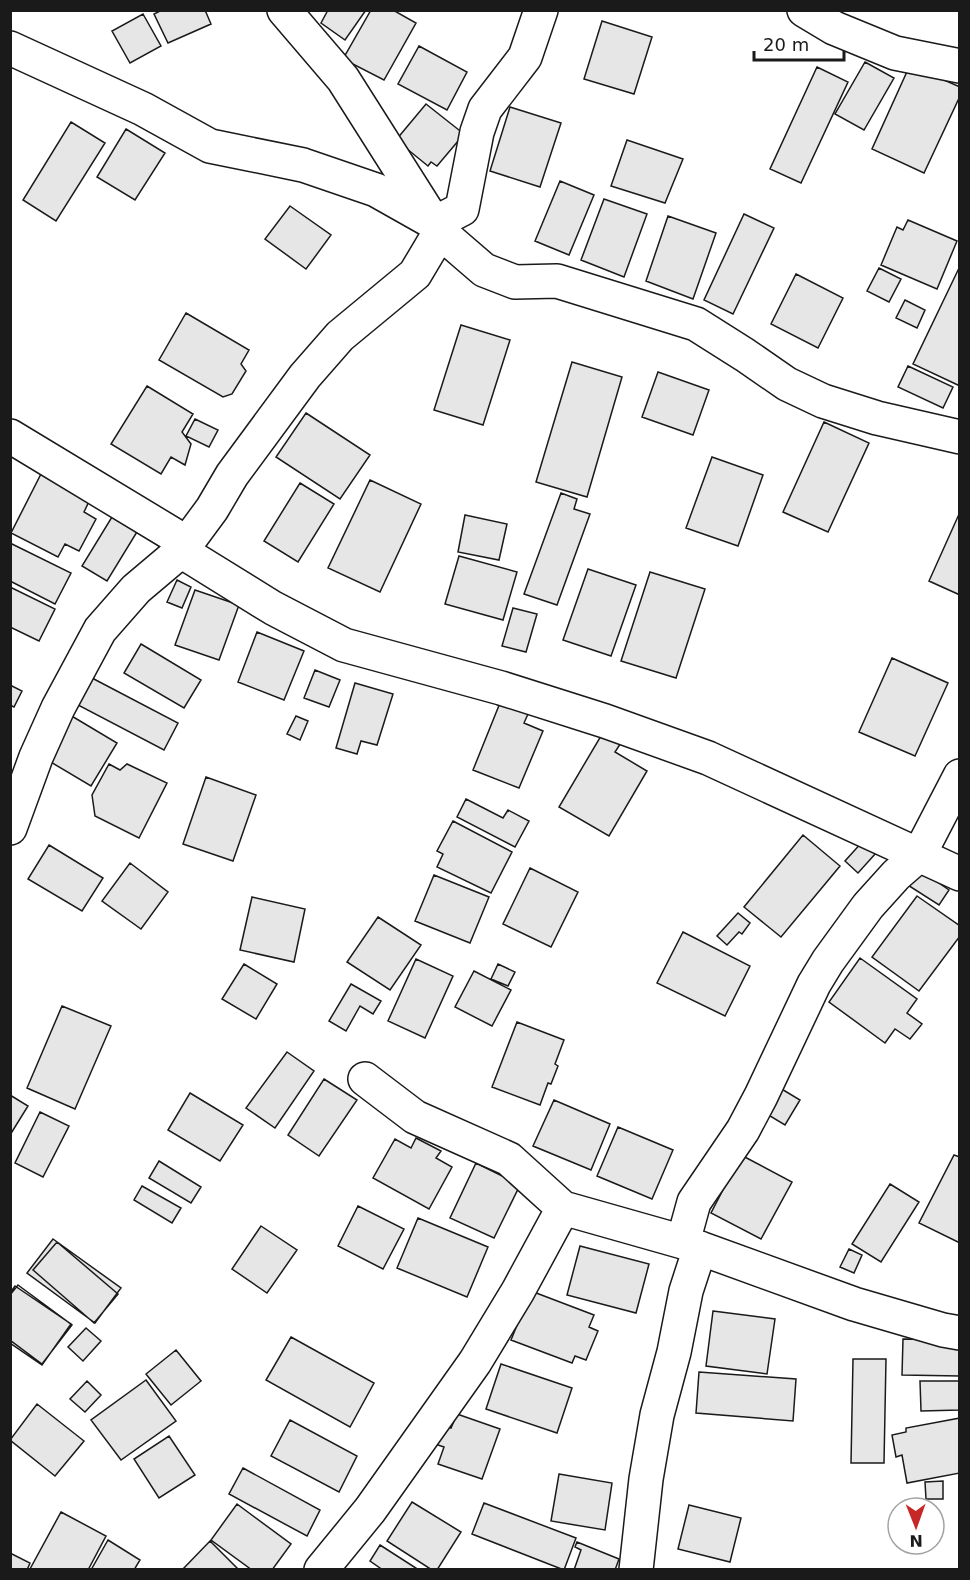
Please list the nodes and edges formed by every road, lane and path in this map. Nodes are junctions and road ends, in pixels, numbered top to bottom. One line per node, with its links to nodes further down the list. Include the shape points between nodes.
1 (284, 10): 6 (street, via 343,79)
2 (541, 10): 6 (street, via 525,57 485,109 462,209)
3 (804, 10): 5 (street, via 834,28 895,53)
4 (10, 48): 6 (street, via 143,109 210,146 303,165 376,190)
5 (960, 66)
6 (438, 228): 8 (street, via 484,270 503,278 515,282 557,281 696,324 787,384 823,401); 9 (street, via 415,274 340,336 305,376)
7 (10, 436): 9 (street)
8 (960, 438)
9 (184, 547): 11 (street, via 136,589 100,630 58,708); 12 (street, via 273,608 344,645 512,692 698,754)
10 (960, 776): 12 (street)
11 (10, 828)
12 (919, 855): 13 (street); 16 (street, via 868,906 823,969 747,1121 694,1202)
13 (960, 874)
14 (365, 1079): 15 (street, via 415,1117 509,1159)
15 (563, 1208): 16 (street); 18 (street, via 475,1362 370,1510)
16 (692, 1245): 17 (street, via 854,1304); 19 (street, via 674,1352 657,1415)
17 (960, 1333)
18 (321, 1569)
19 (636, 1569)

